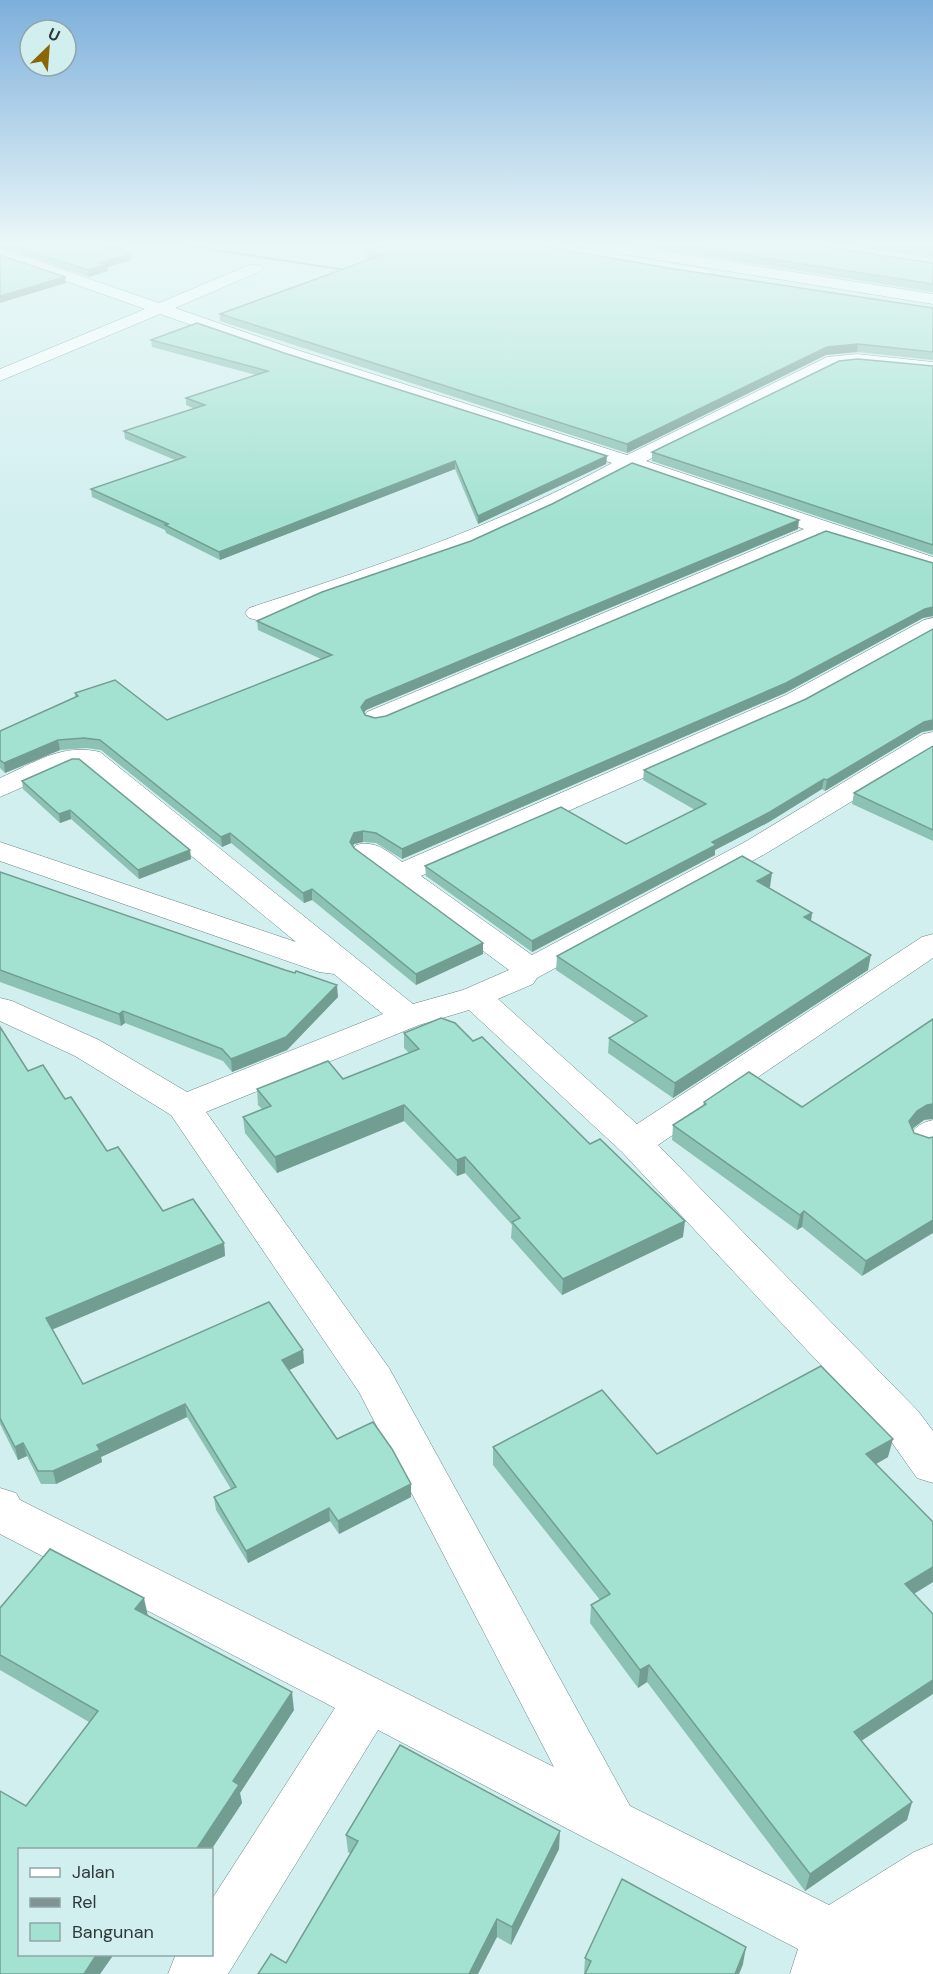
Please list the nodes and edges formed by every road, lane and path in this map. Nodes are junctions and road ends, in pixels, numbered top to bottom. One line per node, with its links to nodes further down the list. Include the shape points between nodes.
1 (95, 335): 4 (street)
2 (238, 335): 5 (street)
3 (933, 367): 5 (street, via 856,359 833,361)
4 (0, 376)
5 (629, 462): 6 (street); 8 (street, via 479,536)
6 (824, 530): 7 (street); 10 (street)
7 (933, 564)
8 (257, 613)
9 (933, 625): 15 (street, via 795,701)
10 (376, 718)
11 (933, 741): 17 (street, via 755,848)
12 (0, 789): 18 (street, via 66,758 90,758)
13 (0, 851): 18 (street)
14 (367, 851): 15 (street)
15 (401, 874): 17 (street, via 525,964)
16 (933, 944): 23 (street)
17 (527, 971): 19 (street)
18 (351, 973): 21 (street)
19 (475, 997): 21 (street); 23 (street)
20 (0, 1008): 22 (street, via 87,1048)
21 (407, 1017): 22 (street)
22 (184, 1107): 27 (street, via 374,1380)
23 (635, 1143): 24 (street, via 903,1424)
24 (933, 1465)
25 (1, 1513): 26 (street)
26 (369, 1699): 27 (street); 29 (street)
27 (611, 1823): 30 (street)
28 (925, 1876): 30 (street); 34 (street)
29 (213, 1947)
30 (825, 1955): 33 (street)
31 (207, 1956): 32 (street)
32 (196, 1974)
33 (886, 1974)
34 (909, 1974)

